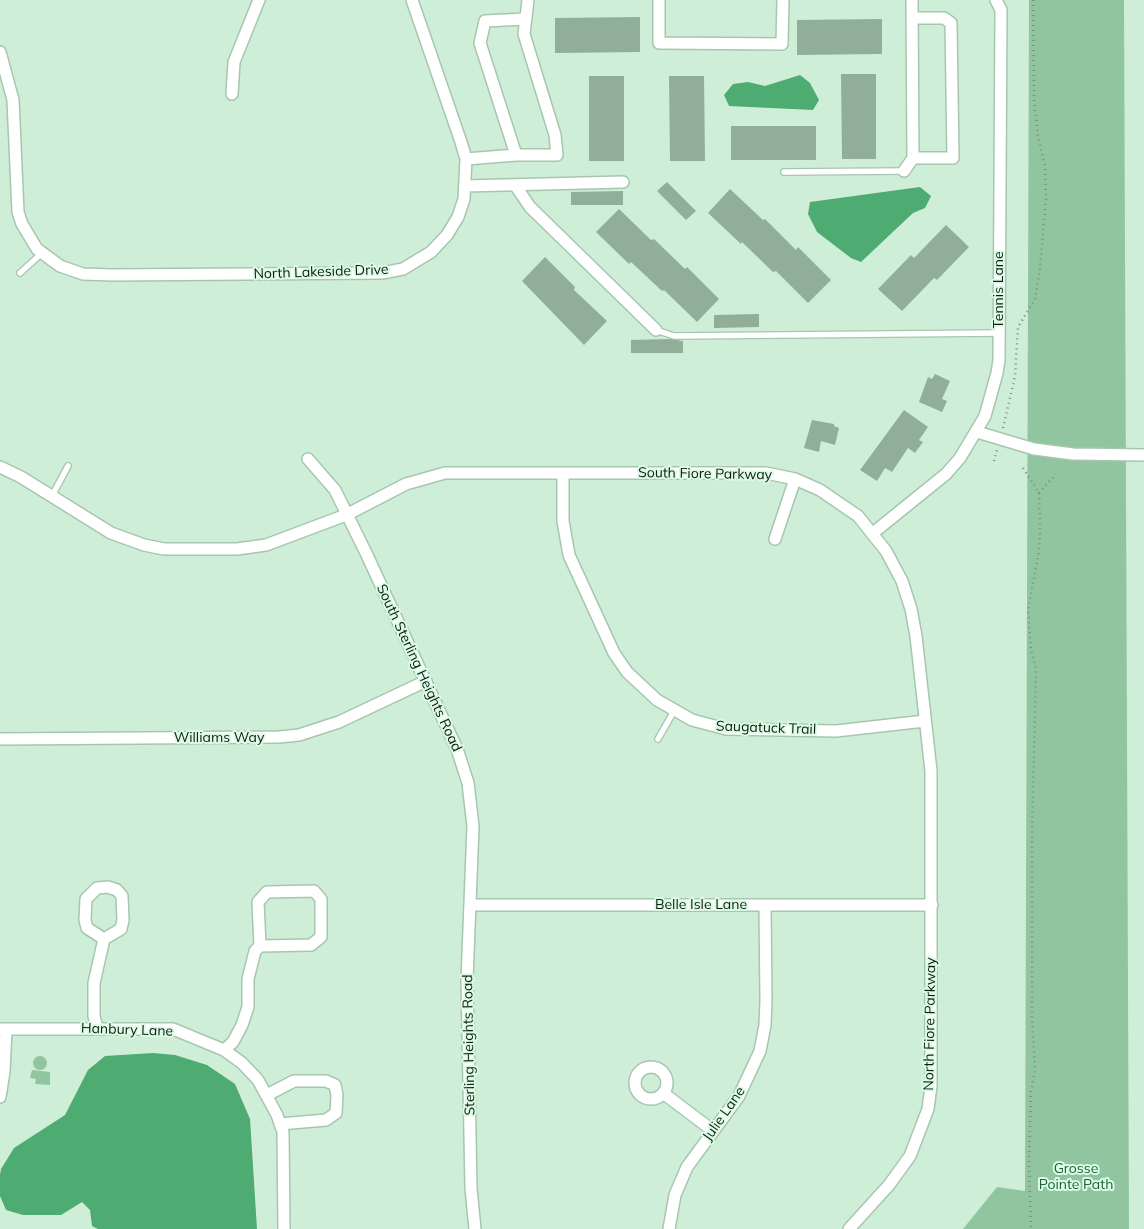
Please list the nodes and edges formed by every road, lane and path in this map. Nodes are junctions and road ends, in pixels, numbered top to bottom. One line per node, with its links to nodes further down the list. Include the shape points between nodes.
1 (259, 0): 12 (street, via 234,62)
2 (412, 0): 15 (street, North Lakeside Drive)
3 (528, 0): 10 (street)
4 (658, 0): 5 (street, via 658,43 782,44)
5 (783, 0)
6 (912, 0): 9 (street)
7 (996, 0): 24 (street, Tennis Lane, via 1001,10)
8 (1033, 0): 26 (path, via 1034,102 1046,166 1046,198 1035,299 1018,327 1015,376)
9 (913, 18): 14 (street); 14 (street, via 944,18 951,23 953,158)
10 (525, 19): 13 (street, via 485,21 480,43); 13 (street, via 524,34 555,135 557,155)
11 (0, 52): 21 (street, via 13,100 18,212 30,238)
12 (232, 94)
13 (516, 155): 15 (street)
14 (913, 158): 16 (street)
15 (466, 159): 20 (street, North Lakeside Drive)
16 (904, 171): 17 (lane)
17 (784, 172)
18 (623, 182): 19 (street)
19 (515, 184): 20 (street); 23 (street, via 530,207)
20 (465, 186): 21 (street, North Lakeside Drive, via 458,216 442,240 424,257 403,269 382,273 83,274 60,266)
21 (42, 253): 22 (lane)
22 (20, 273)
23 (656, 330): 24 (lane, via 674,336)
24 (999, 333): 25 (street, Tennis Lane, via 997,374)
25 (977, 432): 26 (street); 39 (street, Tennis Lane, via 946,474)
26 (1000, 439): 27 (street, via 1034,450 1073,454); 29 (path)
27 (1144, 454)
28 (308, 459): 38 (street, South Sterling Heights Road, via 334,490)
29 (994, 461)
30 (0, 466): 37 (street)
31 (68, 466): 37 (lane)
32 (1023, 468): 36 (path)
33 (563, 473): 35 (street, South Fiore Parkway, via 766,473); 38 (street, South Fiore Parkway, via 445,473 406,484); 42 (street, Saugatuck Trail, via 563,521 569,556 602,630 627,672 647,692)
34 (1056, 474): 36 (path)
35 (795, 479): 39 (street, South Fiore Parkway, via 841,502); 40 (street)
36 (1039, 493): 65 (path, via 1039,550 1028,610 1036,669 1032,830 1035,1070 1031,1092 1029,1162)
37 (52, 496): 38 (street, via 111,533 164,549 266,545)
38 (346, 515): 41 (street, South Sterling Heights Road)
39 (873, 533): 43 (street, South Fiore Parkway, via 902,581 911,609)
40 (775, 539)
41 (426, 681): 44 (street, Williams Way, via 339,722 279,738); 47 (street, South Sterling Heights Road, via 464,766 473,826)
42 (674, 710): 43 (street, Saugatuck Trail, via 711,727 761,731 836,731); 45 (lane)
43 (925, 721): 46 (street, South Fiore Parkway, via 931,771)
44 (0, 739)
45 (658, 739)
46 (931, 824): 50 (street, North Fiore Parkway)
47 (471, 862): 48 (street, Sterling Heights Road)
48 (470, 905): 49 (street, Belle Isle Lane); 62 (street, Sterling Heights Road, via 468,990)
49 (766, 905): 50 (street, Belle Isle Lane); 60 (street, Julie Lane, via 766,1001 760,1051 738,1096)
50 (932, 905): 64 (street, North Fiore Parkway, via 931,1086 928,1109 910,1156)
51 (104, 939): 51 (street, via 121,929 123,920 122,896 108,887 96,888 86,899 88,928); 53 (street, via 94,983)
52 (260, 946): 52 (street, via 311,945 321,937 321,900 314,891 267,892 258,902); 55 (street, via 250,964 248,1007 242,1025 233,1042)
53 (97, 1028): 54 (street, Hanbury Lane); 55 (street, Hanbury Lane, via 174,1029)
54 (3, 1029): 58 (street, Hanbury Lane, via 4,1072)
55 (224, 1050): 57 (street, Hanbury Lane, via 248,1068)
56 (663, 1093): 60 (street)
57 (267, 1095): 59 (street, Hanbury Lane); 59 (street, via 294,1081 326,1081 335,1085 336,1114 326,1120)
58 (0, 1097)
59 (280, 1124): 61 (street, Hanbury Lane, via 283,1132)
60 (712, 1130): 63 (street, Julie Lane, via 687,1167 675,1195)
61 (284, 1229)
62 (474, 1229)
63 (669, 1229)
64 (849, 1229)
65 (1031, 1229)

